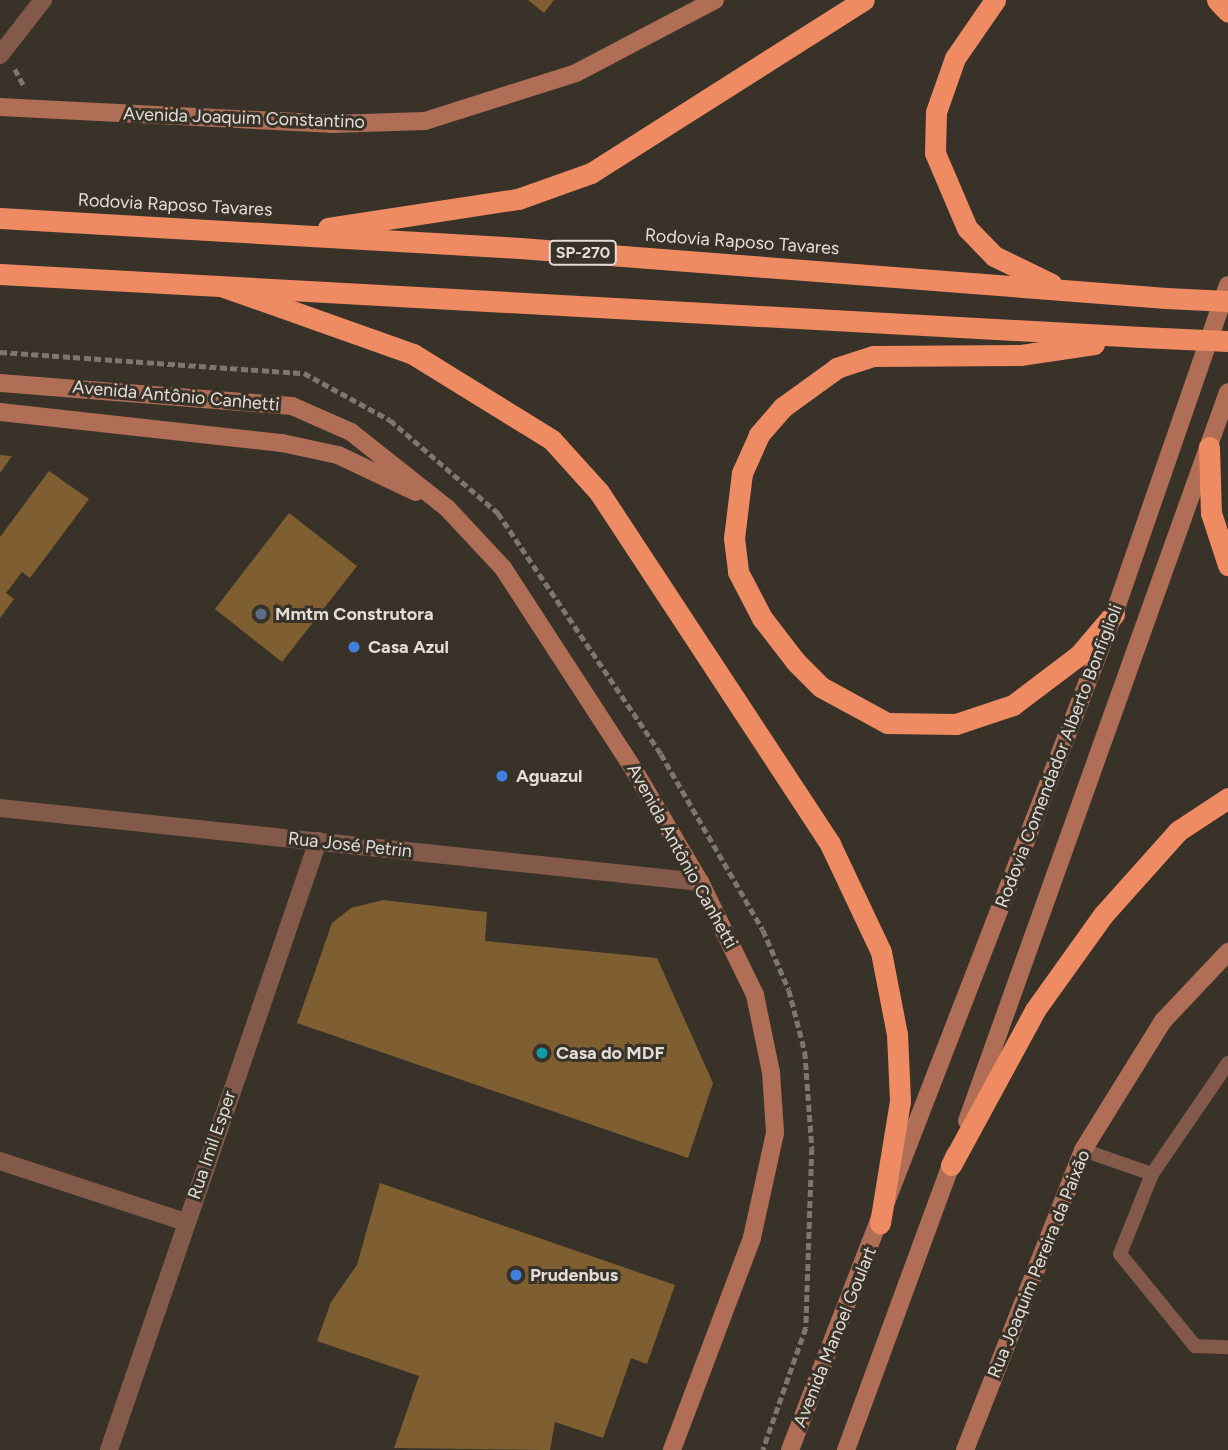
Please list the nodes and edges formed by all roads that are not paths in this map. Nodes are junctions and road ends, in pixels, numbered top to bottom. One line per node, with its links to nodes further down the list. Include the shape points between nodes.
1 (43, 0): 7 (street)
2 (715, 0): 8 (street, Avenida Joaquim Constantino, via 576,73 425,121 331,124)
3 (864, 0): 10 (highway, via 591,173 518,199)
4 (995, 0): 14 (highway, via 955,58 936,112 935,153 947,192 994,257)
5 (1217, 0): 6 (highway)
6 (1228, 12)
7 (6, 57)
8 (0, 107)
9 (0, 218): 10 (highway, Rodovia Raposo Tavares / SP-270)
10 (285, 234): 14 (highway, Rodovia Raposo Tavares / SP-270)
11 (0, 274): 13 (highway)
12 (1228, 285): 24 (street, Rodovia Comendador Alberto Bonfiglioli)
13 (224, 287): 16 (highway); 36 (highway, via 413,354 552,440 599,492 830,844 881,952 897,1034 900,1101)
14 (1066, 290): 15 (highway, Rodovia Raposo Tavares / SP-270, bridge)
15 (1228, 301)
16 (1141, 337): 17 (highway, bridge); 24 (highway, via 1020,355 873,356 837,368 783,407 759,435 734,511 738,572 762,618 821,687 887,723 956,724 1013,705 1079,655)
17 (1228, 341)
18 (0, 383): 22 (street, Avenida Antônio Canhetti, via 292,406 351,432)
19 (1228, 392): 21 (street, Rodovia Comendador Alberto Bonfiglioli)
20 (0, 412): 22 (street, Avenida Antônio Canhetti, via 327,452)
21 (1209, 447): 23 (highway, via 1211,513); 33 (street, Rodovia Comendador Alberto Bonfiglioli)
22 (447, 508): 28 (street, Avenida Antônio Canhetti, via 503,568)
23 (1228, 565)
24 (1114, 614): 36 (street, Rodovia Comendador Alberto Bonfiglioli)
25 (1228, 798): 33 (highway, via 1178,831 1103,915 1035,1010)
26 (0, 808): 27 (street, Rua José Petrin)
27 (318, 842): 28 (street, Rua José Petrin); 35 (street, Rua Imil Esper)
28 (700, 882): 39 (street, Avenida Antônio Canhetti, via 755,995 771,1072 775,1133 752,1238)
29 (1228, 952): 31 (street, Rua Joaquim Pereira da Paixão, via 1163,1021)
30 (1228, 1063): 34 (lane)
31 (1083, 1150): 34 (lane); 42 (street, Rua Joaquim Pereira da Paixão)
32 (0, 1161): 35 (street)
33 (951, 1165): 41 (street, Rodovia Comendador Alberto Bonfiglioli)
34 (1152, 1174): 37 (lane, via 1120,1254 1195,1346)
35 (186, 1222): 38 (street, Rua Imil Esper)
36 (880, 1223): 40 (street, Avenida Manoel Goulart)
37 (1228, 1348)
38 (109, 1450)
39 (672, 1450)
40 (790, 1450)
41 (846, 1450)
42 (965, 1450)

